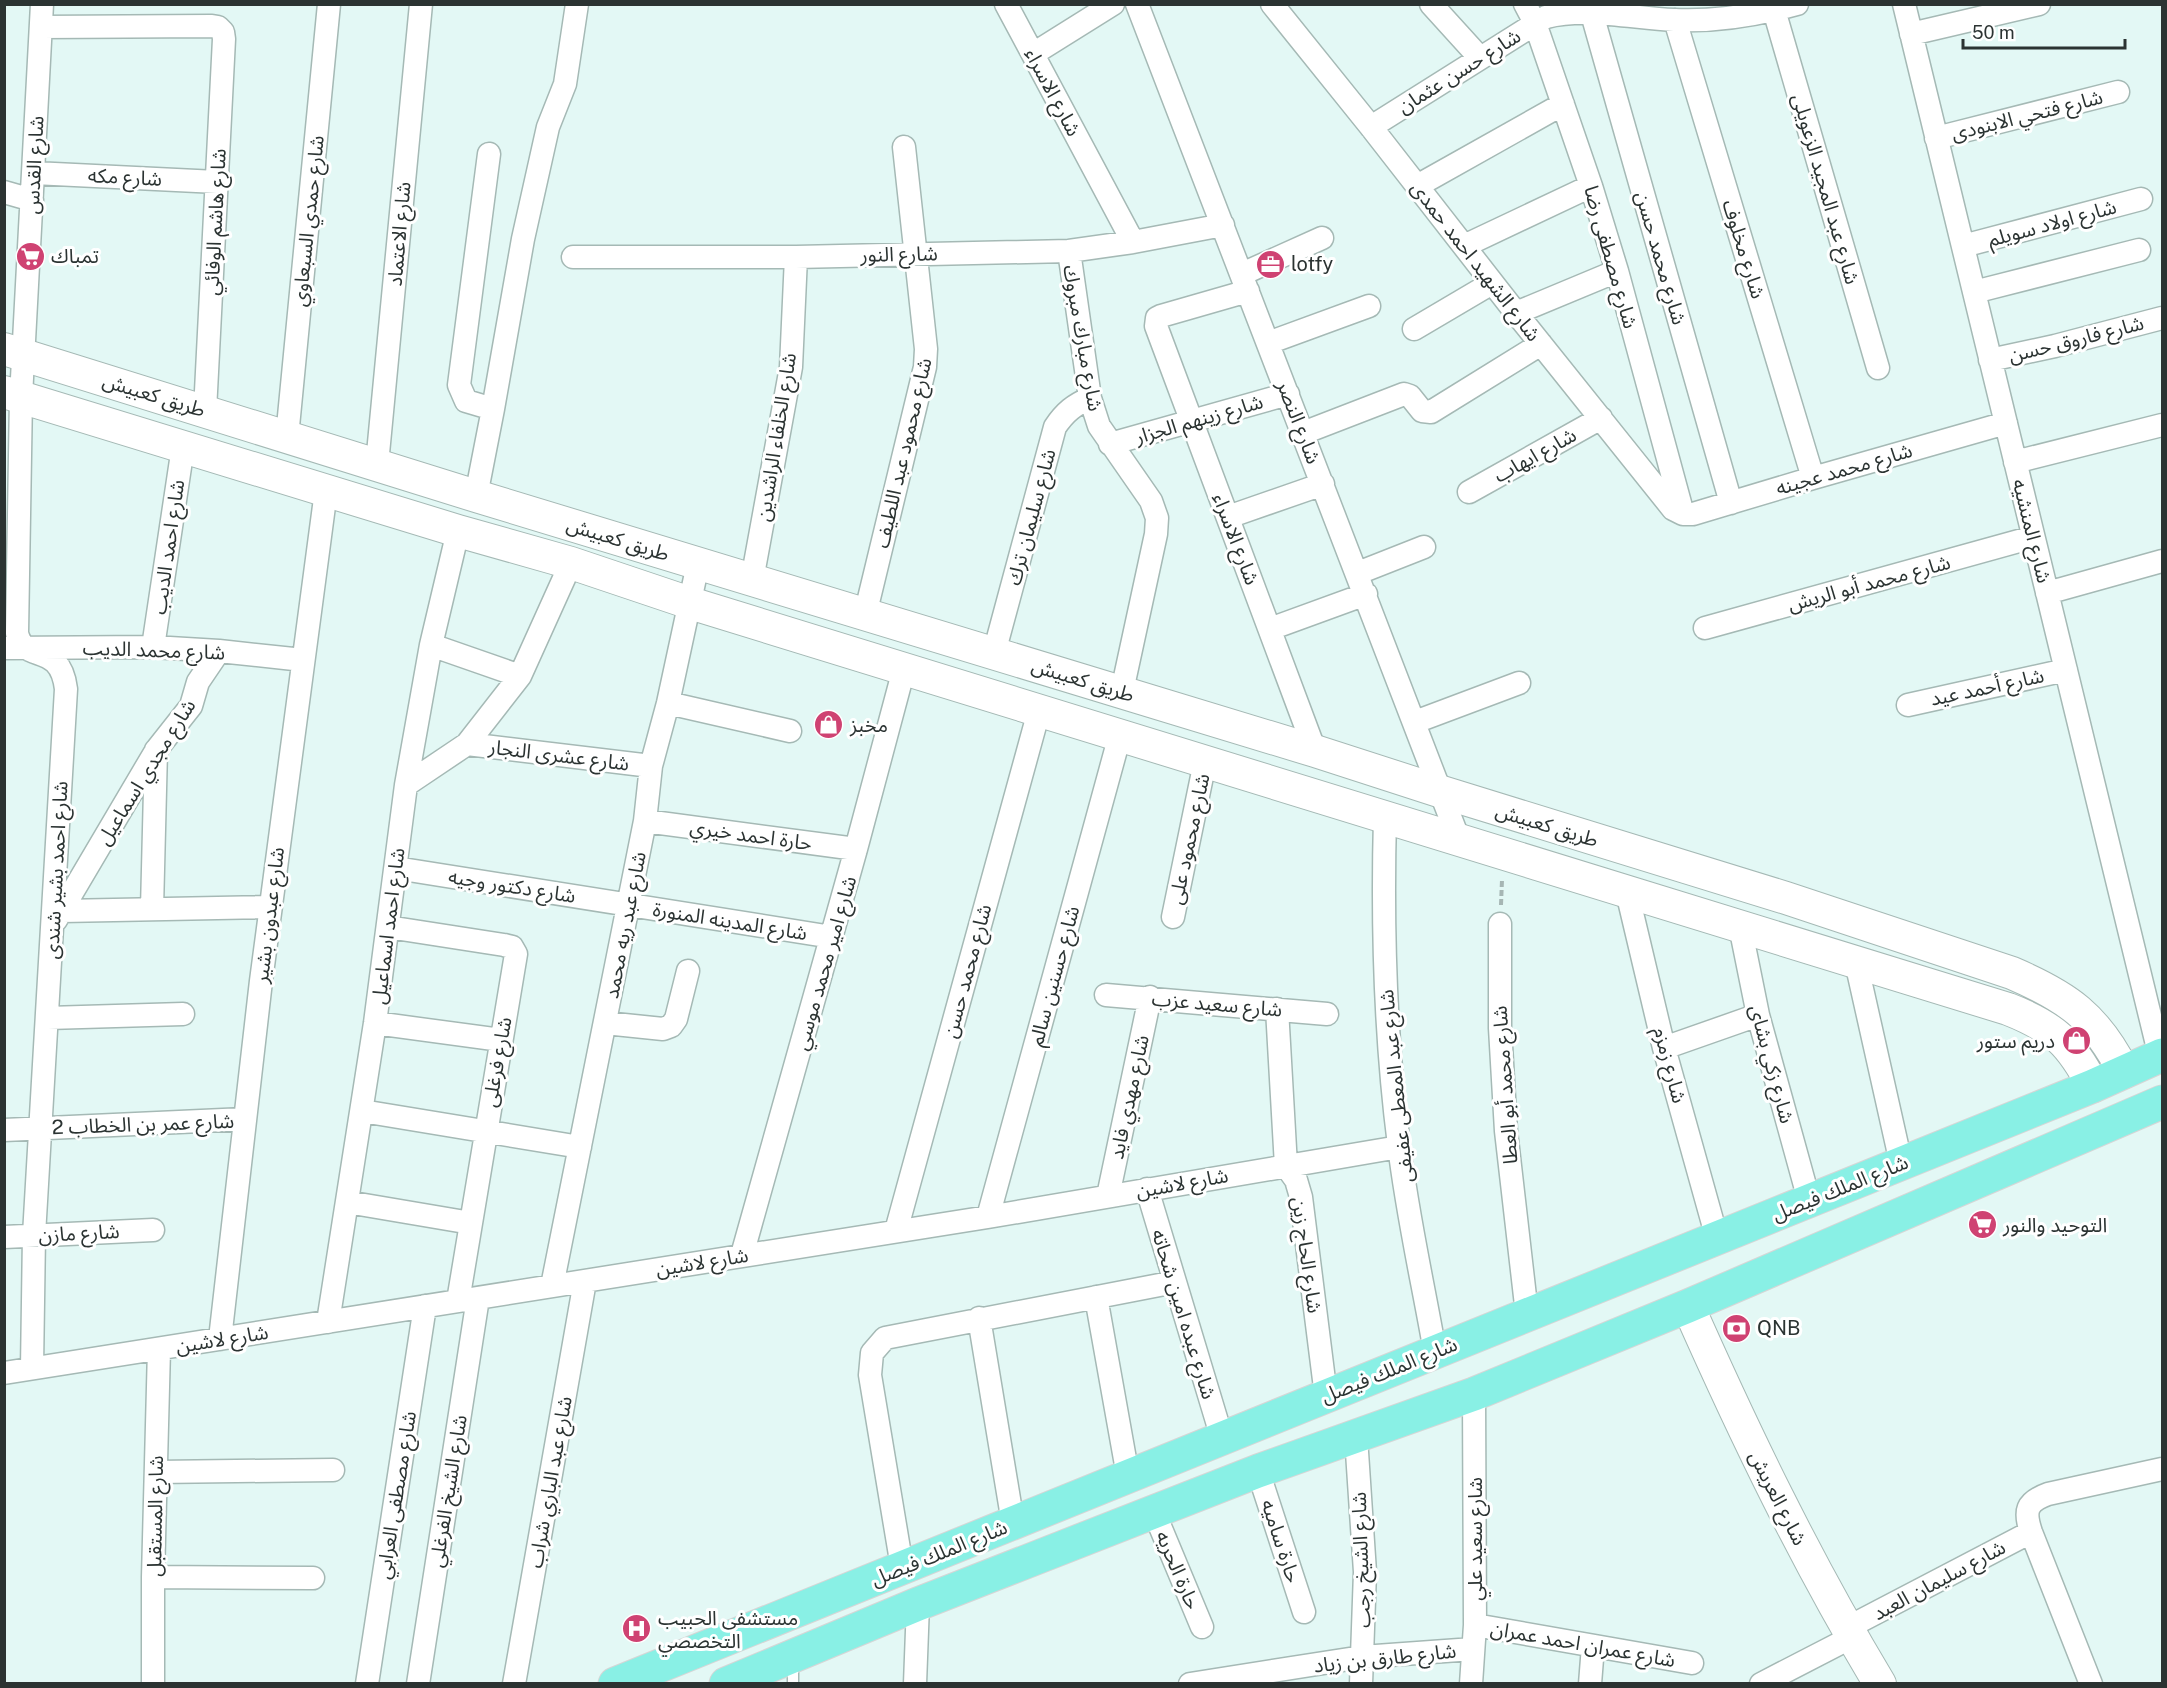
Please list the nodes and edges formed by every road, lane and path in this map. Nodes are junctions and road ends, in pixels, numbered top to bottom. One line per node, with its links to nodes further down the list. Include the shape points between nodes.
1 (42, 4): 18 (street, شارع القدس)
2 (329, 4): 68 (street, شارع حمدي السبعاوي)
3 (421, 4): 72 (street, شارع الاعتماد)
4 (577, 4): 61 (street, via 565,84 548,127 523,239)
5 (1006, 4): 20 (street, شارع الاسراء)
6 (1113, 4): 20 (street)
7 (1137, 4): 35 (street, شارع النصر)
8 (1272, 4): 24 (street, شارع الشهيد احمد حمدى)
9 (1431, 4): 21 (street)
10 (1797, 4): 13 (street, شارع حسن عثمان)
11 (1904, 4): 19 (street, شارع المنشيه)
12 (2039, 4): 19 (street)
13 (1774, 10): 17 (street, شارع حسن عثمان, via 1725,18); 57 (street, شارع عبد المجيد الزعويلى)
14 (1646, 11): 16 (street, شارع حسن عثمان); 17 (street, شارع حسن عثمان)
15 (1530, 14): 16 (street, شارع حسن عثمان); 21 (street, شارع حسن عثمان); 23 (street, شارع مصطفى رضا)
16 (1592, 14): 78 (street, شارع محمد حسن)
17 (1675, 20): 73 (street, شارع مخلوف)
18 (41, 27): 28 (street, شارع القدس); 29 (street, شارع هاشم الوفائي, via 218,27 224,39)
19 (1911, 34): 25 (street, شارع المنشيه)
20 (1033, 54): 37 (street, شارع الاسراء)
21 (1480, 58): 24 (street, شارع حسن عثمان)
22 (2118, 92): 25 (street, شارع فتحي الابنودى)
23 (1563, 104): 30 (street); 31 (street, شارع مصطفى رضا)
24 (1371, 127): 30 (street, شارع الشهيد احمد حمدى)
25 (1936, 138): 39 (street, شارع المنشيه)
26 (904, 147): 42 (street, شارع محمود عبد اللطيف)
27 (489, 154): 61 (street, via 459,385 466,401)
28 (34, 173): 29 (street, شارع مكه); 34 (street, شارع القدس)
29 (217, 182): 62 (street, شارع هاشم الوفائي)
30 (1417, 186): 38 (street, شارع الشهيد احمد حمدى)
31 (1591, 186): 38 (street); 45 (street, شارع مصطفى رضا)
32 (4, 192): 34 (street)
33 (2141, 199): 39 (street, شارع اولاد سويلم)
34 (32, 200): 55 (street, شارع القدس)
35 (1223, 225): 37 (street, شارع النور); 46 (street, شارع النصر)
36 (1322, 238): 46 (street)
37 (1133, 242): 41 (street, شارع النور)
38 (1464, 246): 47 (street, شارع الشهيد احمد حمدى)
39 (1963, 246): 48 (street, شارع المنشيه)
40 (2139, 250): 48 (street)
41 (1069, 251): 42 (street, شارع النور); 60 (street, شارع مبارك مبروك)
42 (915, 254): 44 (street, شارع النور); 92 (street, شارع محمود عبد اللطيف, via 927,349 925,367)
43 (573, 257): 44 (street, شارع النور)
44 (796, 257): 88 (street, شارع الخلفاء الراشدين, via 791,367)
45 (1617, 271): 50 (street); 79 (street, شارع مصطفى رضا)
46 (1245, 283): 53 (street, شارع النصر); 64 (street, شارع الاسراء, via 1157,318 1156,327)
47 (1492, 283): 50 (street, شارع الشهيد احمد حمدى); 52 (street)
48 (1974, 292): 56 (street, شارع المنشيه)
49 (1369, 306): 53 (street)
50 (1516, 313): 54 (street, شارع الشهيد احمد حمدى)
51 (2163, 318): 56 (street, شارع فاروق حسن)
52 (1414, 329)
53 (1268, 343): 58 (street, شارع النصر)
54 (1541, 344): 63 (street, شارع الشهيد احمد حمدى); 67 (street, via 1431,412 1422,411 1404,394)
55 (14, 352): 59 (street, شارع القدس); 62 (street, طريق كعبيش)
56 (1990, 360): 65 (street, شارع المنشيه)
57 (1878, 368)
58 (1288, 394): 64 (street, شارع زينهم الجزار); 67 (street, شارع النصر)
59 (13, 395): 70 (street, طريق كعبيش); 98 (street, via 17,633)
60 (1090, 398): 69 (street, شارع مبارك مبروك); 100 (street, شارع سليمان ترك, via 1073,405 1055,427)
61 (493, 409): 77 (street)
62 (205, 411): 68 (street, طريق كعبيش)
63 (1600, 418): 76 (street, شارع ايهاب); 79 (street, شارع الشهيد احمد حمدى, via 1673,509)
64 (1191, 421): 69 (street, شارع زينهم الجزار); 80 (street, شارع الاسراء)
65 (2006, 423): 71 (street, شارع المنشيه); 73 (street, شارع محمد عجينه)
66 (2163, 425): 71 (street)
67 (1303, 433): 74 (street, شارع النصر)
68 (287, 437): 72 (street, طريق كعبيش)
69 (1110, 444): 106 (street, شارع مبارك مبروك, via 1151,501 1157,518)
70 (183, 447): 75 (street, طريق كعبيش); 96 (street, شارع احمد الديب)
71 (2015, 462): 82 (street, شارع المنشيه)
72 (377, 464): 77 (street, طريق كعبيش)
73 (1813, 478): 78 (street, شارع محمد عجينه)
74 (1323, 483): 80 (street); 87 (street, شارع النصر)
75 (326, 491): 81 (street, طريق كعبيش); 101 (street, شارع عبدون بشير)
76 (1469, 492)
77 (476, 496): 86 (street, طريق كعبيش)
78 (1731, 503): 79 (street, شارع محمد عجينه)
79 (1683, 514)
80 (1228, 517): 94 (street, شارع الاسراء)
81 (458, 531): 85 (street, طريق كعبيش); 95 (street, شارع احمد اسماعيل)
82 (2033, 537): 89 (street, شارع المنشيه); 93 (street, شارع محمد أبو الريش)
83 (1424, 547): 87 (street)
84 (2162, 561): 89 (street)
85 (571, 563): 91 (street, طريق كعبيش); 104 (street)
86 (698, 564): 88 (street, طريق كعبيش); 91 (street, شارع عبد ريه محمد)
87 (1358, 573): 90 (street, شارع النصر)
88 (752, 580): 92 (street, طريق كعبيش)
89 (2047, 593): 103 (street, شارع المنشيه)
90 (1366, 594): 94 (street); 110 (street, شارع النصر)
91 (690, 603): 102 (street, طريق كعبيش); 107 (street, شارع عبد ريه محمد)
92 (865, 615): 100 (street, طريق كعبيش)
93 (1705, 628)
94 (1270, 629): 115 (street, شارع الاسراء)
95 (431, 645): 104 (street); 118 (street, شارع احمد اسماعيل)
96 (153, 647): 98 (street, شارع محمد الديب); 99 (street, شارع محمد الديب)
97 (4, 648): 98 (street, شارع محمد الديب)
98 (27, 648): 132 (street, شارع احمد بشير شندى, via 50,657 65,677)
99 (219, 651): 101 (street, شارع محمد الديب); 114 (street, شارع مجدي اسماعيل, via 198,682 191,706)
100 (994, 653): 106 (street, طريق كعبيش)
101 (303, 660): 129 (street, شارع عبدون بشير)
102 (904, 669): 109 (street, طريق كعبيش); 123 (street, شارع امير محمد موسي)
103 (2066, 670): 108 (street, شارع أحمد عيد); 151 (street, شارع المنشيه)
104 (520, 676): 113 (street)
105 (1519, 683): 110 (street)
106 (1122, 691): 115 (street, طريق كعبيش)
107 (668, 704): 111 (street); 117 (street, شارع عبد ريه محمد)
108 (1908, 705)
109 (1039, 711): 112 (street, طريق كعبيش); 171 (street, شارع محمد حسن)
110 (1415, 722): 119 (street, شارع النصر)
111 (790, 731)
112 (1119, 735): 116 (street, طريق كعبيش); 168 (street, شارع حسنين سالم)
113 (467, 744): 117 (street, شارع عشرى النجار); 118 (street)
114 (157, 749): 130 (street); 132 (street, شارع مجدي اسماعيل)
115 (1315, 751): 119 (street, طريق كعبيش)
116 (1205, 762): 120 (street, طريق كعبيش); 131 (street, شارع محمود على)
117 (651, 766): 121 (street, شارع عبد ريه محمد)
118 (406, 785): 125 (street, شارع احمد اسماعيل)
119 (1442, 792): 122 (street, شارع النصر); 127 (street, طريق كعبيش)
120 (1385, 817): 122 (street, طريق كعبيش); 161 (street, شارع عبد المعطى عفيفى, via 1384,967)
121 (645, 821): 123 (street, حارة احمد خيري); 128 (street, شارع عبد ريه محمد)
122 (1460, 840): 124 (street, طريق كعبيش)
123 (856, 849): 136 (street, شارع امير محمد موسي)
124 (1503, 854): 126 (street, طريق كعبيش); 133 (path)
125 (396, 868): 128 (street, شارع دكتور وجيه); 135 (street, شارع احمد اسماعيل)
126 (1627, 892): 134 (street, طريق كعبيش); 150 (street, شارع زمزم)
127 (1786, 898): 137 (street); 152 (street, طريق كعبيش, via 2042,986 2068,1001 2091,1022)
128 (628, 904): 136 (street, شارع المدينه المنورة); 148 (street, شارع عبد ريه محمد)
129 (270, 907): 130 (street); 156 (street, شارع عبدون بشير)
130 (152, 909): 132 (street)
131 (1173, 917)
132 (58, 918): 146 (street, شارع احمد بشير شندى)
133 (1500, 924): 183 (street, شارع محمد أبو العطا, via 1500,1028 1506,1131)
134 (1740, 926): 137 (street, طريق كعبيش); 145 (street, شارع زكي بشاى)
135 (388, 927): 147 (street, شارع احمد اسماعيل); 149 (street, شارع فرغلى, via 504,945 514,950 516,958)
136 (832, 937): 175 (street, شارع امير محمد موسي)
137 (1774, 937): 138 (street, طريق كعبيش)
138 (1856, 962): 153 (street, طريق كعبيش, via 2036,1020 2073,1052); 162 (street)
139 (688, 971): 148 (street, via 671,1026 663,1029)
140 (1106, 995): 141 (street, شارع سعيد عزب)
141 (1150, 997): 142 (street, شارع سعيد عزب); 165 (street, شارع مهدي فايد)
142 (1277, 1009): 144 (street, شارع سعيد عزب); 163 (street, شارع الحاج زين)
143 (183, 1014): 146 (street)
144 (1327, 1014)
145 (1758, 1015): 150 (street); 166 (street, شارع زكي بشاى)
146 (48, 1018): 157 (street, شارع احمد بشير شندى)
147 (375, 1023): 149 (street); 155 (street, شارع احمد اسماعيل)
148 (605, 1023): 160 (street, شارع عبد ريه محمد)
149 (501, 1040): 159 (street, شارع فرغلى)
150 (1664, 1048): 174 (street, شارع زمزم)
151 (2161, 1056): 152 (main road, شارع الملك فيصل)
152 (2124, 1072): 153 (main road, شارع الملك فيصل)
153 (2093, 1086): 162 (main road, شارع الملك فيصل)
154 (2163, 1102): 182 (main road, شارع الملك فيصل)
155 (362, 1111): 159 (street); 167 (street, شارع احمد اسماعيل)
156 (245, 1119): 157 (street, شارع عمر بن الخطاب 2); 186 (street, شارع عبدون بشير)
157 (41, 1128): 158 (street, شارع عمر بن الخطاب 2); 172 (street, شارع احمد بشير شندى)
158 (4, 1130)
159 (485, 1132): 160 (street); 169 (street, شارع فرغلى)
160 (580, 1147): 178 (street, شارع عبد ريه محمد)
161 (1399, 1147): 163 (street, شارع لاشين); 188 (street, شارع عبد المعطى عفيفى)
162 (1901, 1163): 166 (main road, شارع الملك فيصل)
163 (1286, 1166): 164 (street, شارع لاشين); 192 (street, شارع الحاج زين, via 1301,1197)
164 (1147, 1189): 165 (street, شارع لاشين); 177 (street, شارع عبده امين شحاته)
165 (1108, 1196): 168 (street, شارع لاشين)
166 (1809, 1200): 174 (main road, شارع الملك فيصل)
167 (347, 1203): 169 (street); 185 (street, شارع احمد اسماعيل)
168 (988, 1217): 171 (street, شارع لاشين)
169 (471, 1222): 180 (street, شارع فرغلى)
170 (153, 1230): 172 (street, شارع مازن)
171 (896, 1231): 175 (street, شارع لاشين)
172 (34, 1235): 173 (street, شارع مازن); 189 (street, شارع احمد بشير شندى)
173 (4, 1237)
174 (1717, 1238): 183 (main road, شارع الملك فيصل)
175 (742, 1255): 176 (street, شارع لاشين)
176 (585, 1281): 178 (street, شارع لاشين); 219 (street, شارع عبد الباري شراب)
177 (1175, 1282): 179 (street); 194 (street, شارع عبده امين شحاته)
178 (552, 1286): 180 (street, شارع لاشين)
179 (1096, 1297): 184 (street); 199 (street)
180 (468, 1299): 181 (street, شارع لاشين); 218 (street, شارع الشيخ الفرغلي)
181 (425, 1306): 185 (street, شارع لاشين); 217 (street, شارع مصطفى العرابي)
182 (1688, 1306): 191 (main road, شارع الملك فيصل); 210 (street, شارع العريش, via 1737,1419)
183 (1527, 1314): 188 (main road, شارع الملك فيصل)
184 (979, 1318): 201 (street); 203 (street, via 885,1338 872,1353 870,1375)
185 (328, 1322): 186 (street, شارع لاشين)
186 (220, 1339): 187 (street, شارع لاشين)
187 (159, 1349): 189 (street, شارع لاشين); 198 (street, شارع المستقبل)
188 (1435, 1352): 192 (main road, شارع الملك فيصل)
189 (32, 1368): 190 (street, شارع لاشين)
190 (4, 1373)
191 (1474, 1394): 193 (main road, شارع الملك فيصل); 208 (street, شارع سعيد علي)
192 (1326, 1396): 194 (main road, شارع الملك فيصل)
193 (1356, 1437): 197 (main road, شارع الملك فيصل); 213 (street, شارع الشيخ رجب, via 1365,1572)
194 (1222, 1438): 199 (main road, شارع الملك فيصل)
195 (2163, 1469): 202 (street, via 2036,1499 2028,1508)
196 (333, 1470): 198 (street)
197 (1258, 1471): 200 (main road, شارع الملك فيصل); 207 (street, حارة ساميه)
198 (156, 1472): 204 (street, شارع المستقبل)
199 (1128, 1476): 201 (main road, شارع الملك فيصل)
200 (1154, 1512): 206 (main road, شارع الملك فيصل); 209 (street, حارة الحريه)
201 (1013, 1523): 203 (main road, شارع الملك فيصل)
202 (2031, 1532): 210 (street, شارع سليمان العبد); 229 (street)
203 (902, 1567): 220 (main road, شارع الملك فيصل)
204 (153, 1577): 205 (street); 216 (street, شارع المستقبل)
205 (312, 1578)
206 (918, 1604): 215 (main road, شارع الملك فيصل); 222 (street)
207 (1304, 1612)
208 (1475, 1625): 211 (street, شارع عمران احمد عمران); 212 (street, شارع سعيد علي)
209 (1202, 1627)
210 (1849, 1632): 227 (street, شارع سليمان العبد); 228 (street, شارع العريش)
211 (1593, 1646): 214 (street, شارع عمران احمد عمران); 226 (street)
212 (1473, 1649): 213 (street, شارع طارق بن زياد); 225 (street, شارع سعيد علي)
213 (1362, 1657): 223 (street, شارع طارق بن زياد); 224 (street, شارع الشيخ رجب)
214 (1692, 1663)
215 (793, 1670): 221 (main road, شارع الملك فيصل)
216 (153, 1683)
217 (367, 1683)
218 (418, 1683)
219 (514, 1683)
220 (615, 1683)
221 (726, 1683)
222 (915, 1683)
223 (1190, 1683)
224 (1361, 1683)
225 (1471, 1683)
226 (1590, 1683)
227 (1761, 1683)
228 (1880, 1683)
229 (2091, 1683)

